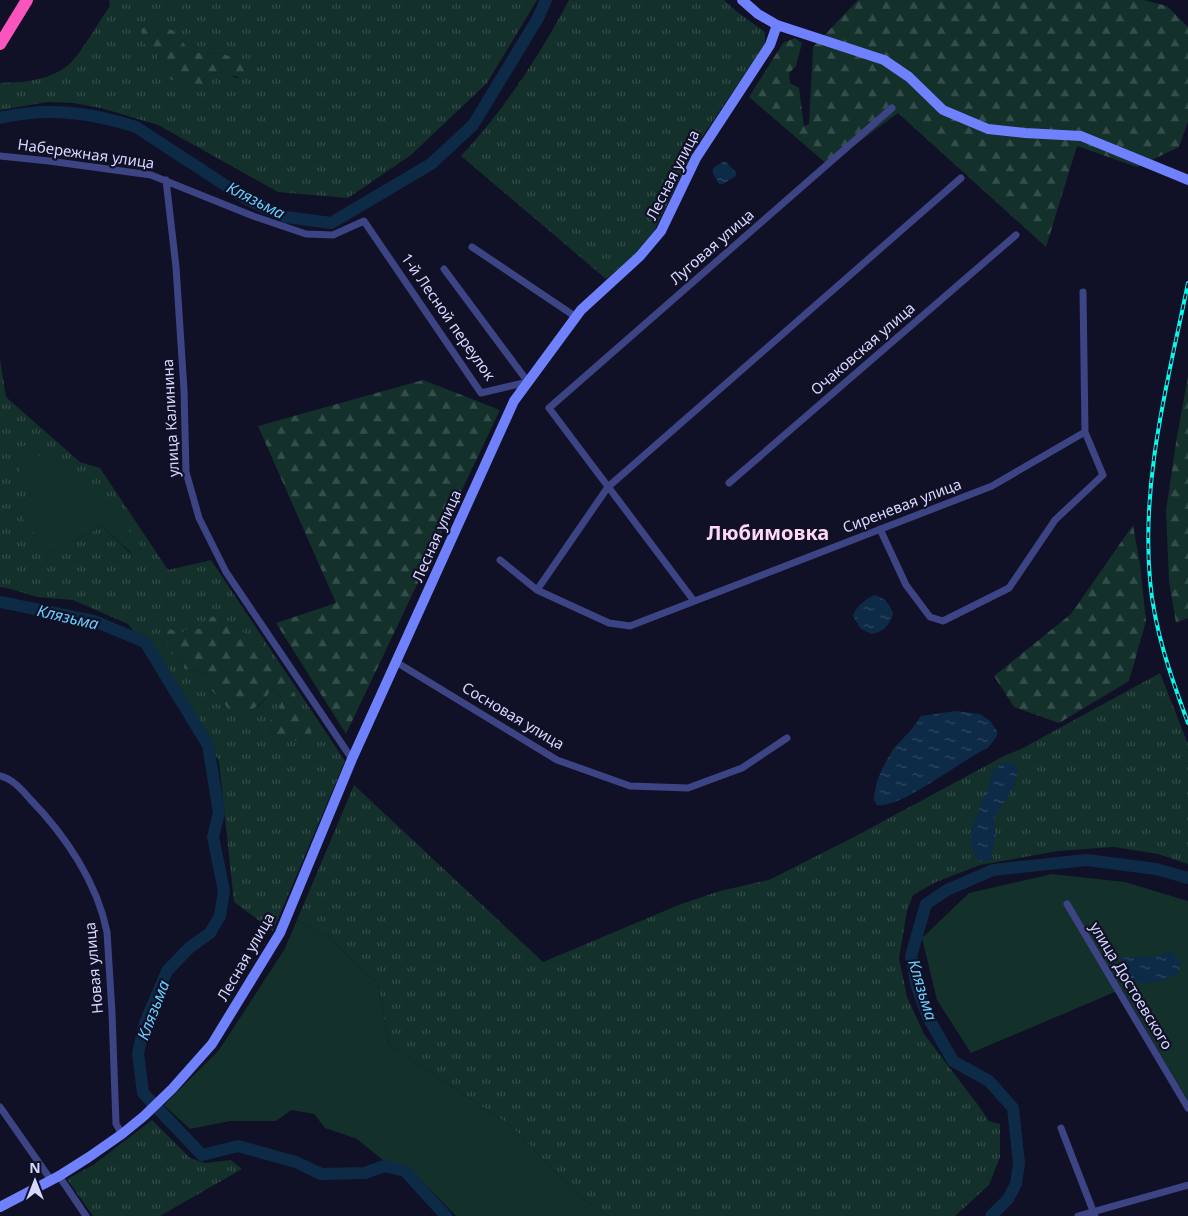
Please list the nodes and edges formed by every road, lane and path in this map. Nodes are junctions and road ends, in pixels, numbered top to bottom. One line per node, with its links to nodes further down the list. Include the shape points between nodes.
1 (27, 0): 4 (highway)
2 (742, 0): 3 (street)
3 (777, 25): 9 (street, via 884,60 909,77 943,110 988,130 1081,136); 15 (street, Лесная улица, via 770,45 696,158 661,231 640,256)
4 (0, 44)
5 (892, 108): 19 (street, Луговая улица, via 549,408)
6 (0, 156): 8 (street, Набережная улица, via 142,174)
7 (961, 178): 19 (street)
8 (166, 180): 10 (street, Набережная улица, via 306,234 334,235); 26 (street, улица Калинина, via 176,267 186,472 199,518 226,572)
9 (1188, 180)
10 (364, 221): 16 (street, 1-й Лесной переулок, via 481,393)
11 (1016, 235): 18 (street, Очаковская улица)
12 (472, 247): 15 (street)
13 (444, 269): 16 (street)
14 (1083, 292): 17 (street)
15 (576, 317): 16 (street, Лесная улица)
16 (528, 382): 24 (street, Лесная улица, via 514,401)
17 (1085, 432): 20 (street, Сиреневая улица, via 992,486); 20 (street, via 1102,475 1055,520 1009,588 944,621 930,617 906,585)
18 (729, 484)
19 (608, 487): 22 (street); 23 (street)
20 (880, 529): 23 (street, Сиреневая улица)
21 (500, 560): 22 (street, Сиреневая улица)
22 (538, 590): 23 (street, Сиреневая улица, via 608,623 630,626)
23 (694, 601)
24 (396, 662): 25 (street, Сосновая улица, via 557,760 630,786 688,788 742,768); 26 (street, Лесная улица)
25 (787, 738)
26 (352, 759): 32 (street, Лесная улица, via 280,933 212,1044 172,1089)
27 (0, 776): 32 (street, Новая улица, via 18,786 71,848 105,919 116,1124)
28 (1067, 904): 30 (street, улица Достоевского)
29 (0, 1107): 33 (street)
30 (1188, 1108)
31 (1061, 1128): 36 (street)
32 (122, 1134): 33 (street, Лесная улица)
33 (55, 1178): 35 (street, Лесная улица); 37 (street)
34 (1188, 1185): 36 (street)
35 (0, 1207)
36 (1094, 1214): 38 (street)
37 (86, 1216)
38 (1078, 1216)

